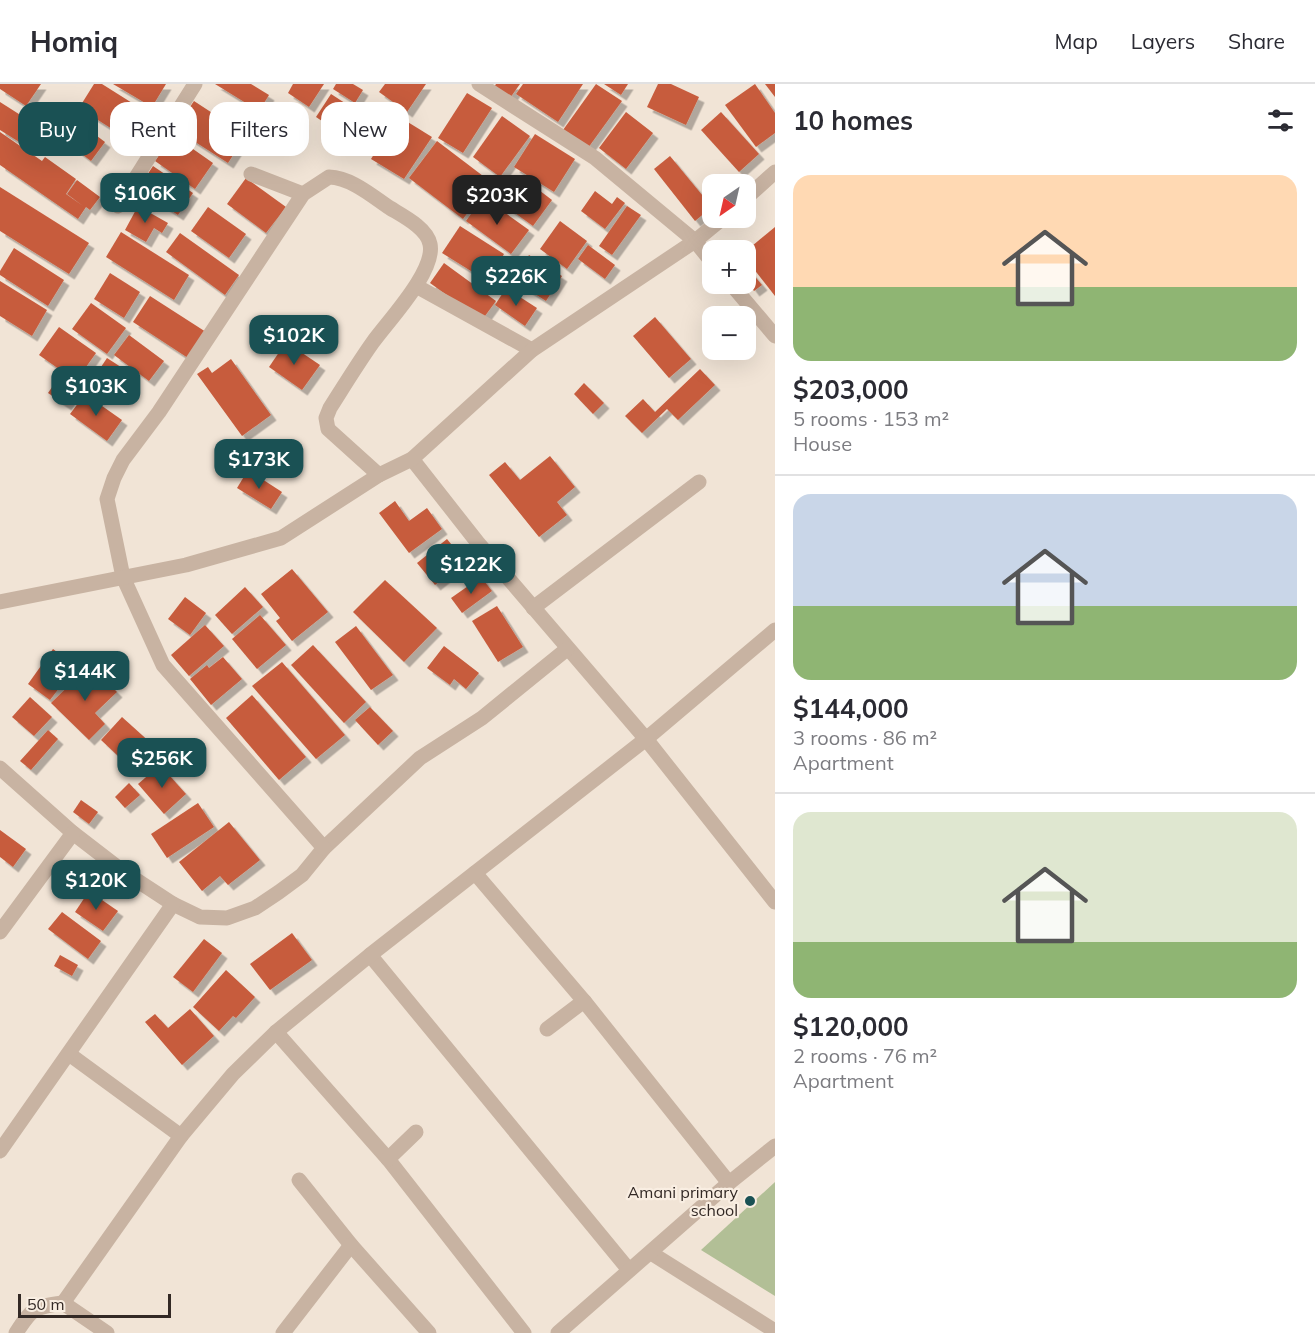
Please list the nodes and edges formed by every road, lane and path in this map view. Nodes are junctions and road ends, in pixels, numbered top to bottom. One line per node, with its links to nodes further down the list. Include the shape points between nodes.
1 (195, 84): 7 (street)
2 (479, 84): 9 (street, via 595,158)
3 (775, 172): 5 (street)
4 (251, 174): 6 (street)
5 (756, 189)
6 (303, 194): 11 (street, via 329,177 351,182 424,232 431,246); 18 (street, via 114,478 107,499)
7 (118, 206)
8 (711, 228): 9 (street)
9 (695, 241): 10 (street); 14 (street)
10 (702, 250)
11 (416, 286): 14 (street); 16 (street, via 373,342 326,418 328,429)
12 (739, 294): 13 (street)
13 (775, 336)
14 (532, 350): 15 (street)
15 (412, 459): 16 (street); 20 (street)
16 (379, 476): 18 (street, via 281,538 186,565)
17 (699, 482): 20 (street)
18 (123, 577): 19 (street); 26 (street, via 163,665)
19 (0, 602)
20 (533, 608): 22 (street)
21 (775, 630): 23 (street)
22 (567, 649): 23 (street); 26 (street, via 482,718 420,758)
23 (646, 739): 27 (street); 28 (street)
24 (0, 768): 25 (street)
25 (74, 833): 29 (street); 30 (street)
26 (324, 848): 29 (street, via 302,874 255,908 227,918 214,918 200,917)
27 (475, 873): 31 (street); 32 (street)
28 (775, 902)
29 (173, 904): 35 (street)
30 (0, 932)
31 (370, 955): 34 (street); 45 (street)
32 (584, 1001): 33 (street); 42 (street)
33 (547, 1029)
34 (276, 1032): 37 (street, via 233,1074); 40 (street)
35 (69, 1054): 37 (street); 39 (street)
36 (416, 1131): 40 (street)
37 (181, 1136): 46 (street)
38 (775, 1146): 42 (street)
39 (0, 1151)
40 (388, 1159): 52 (street)
41 (298, 1180): 43 (street)
42 (729, 1183): 44 (street)
43 (351, 1245): 50 (street); 51 (street)
44 (651, 1253): 45 (street); 47 (street)
45 (629, 1270): 53 (street)
46 (63, 1303): 48 (street, via 39,1307 26,1317); 49 (street)
47 (775, 1331)
48 (16, 1333)
49 (107, 1333)
50 (283, 1333)
51 (429, 1333)
52 (524, 1333)
53 (558, 1333)

